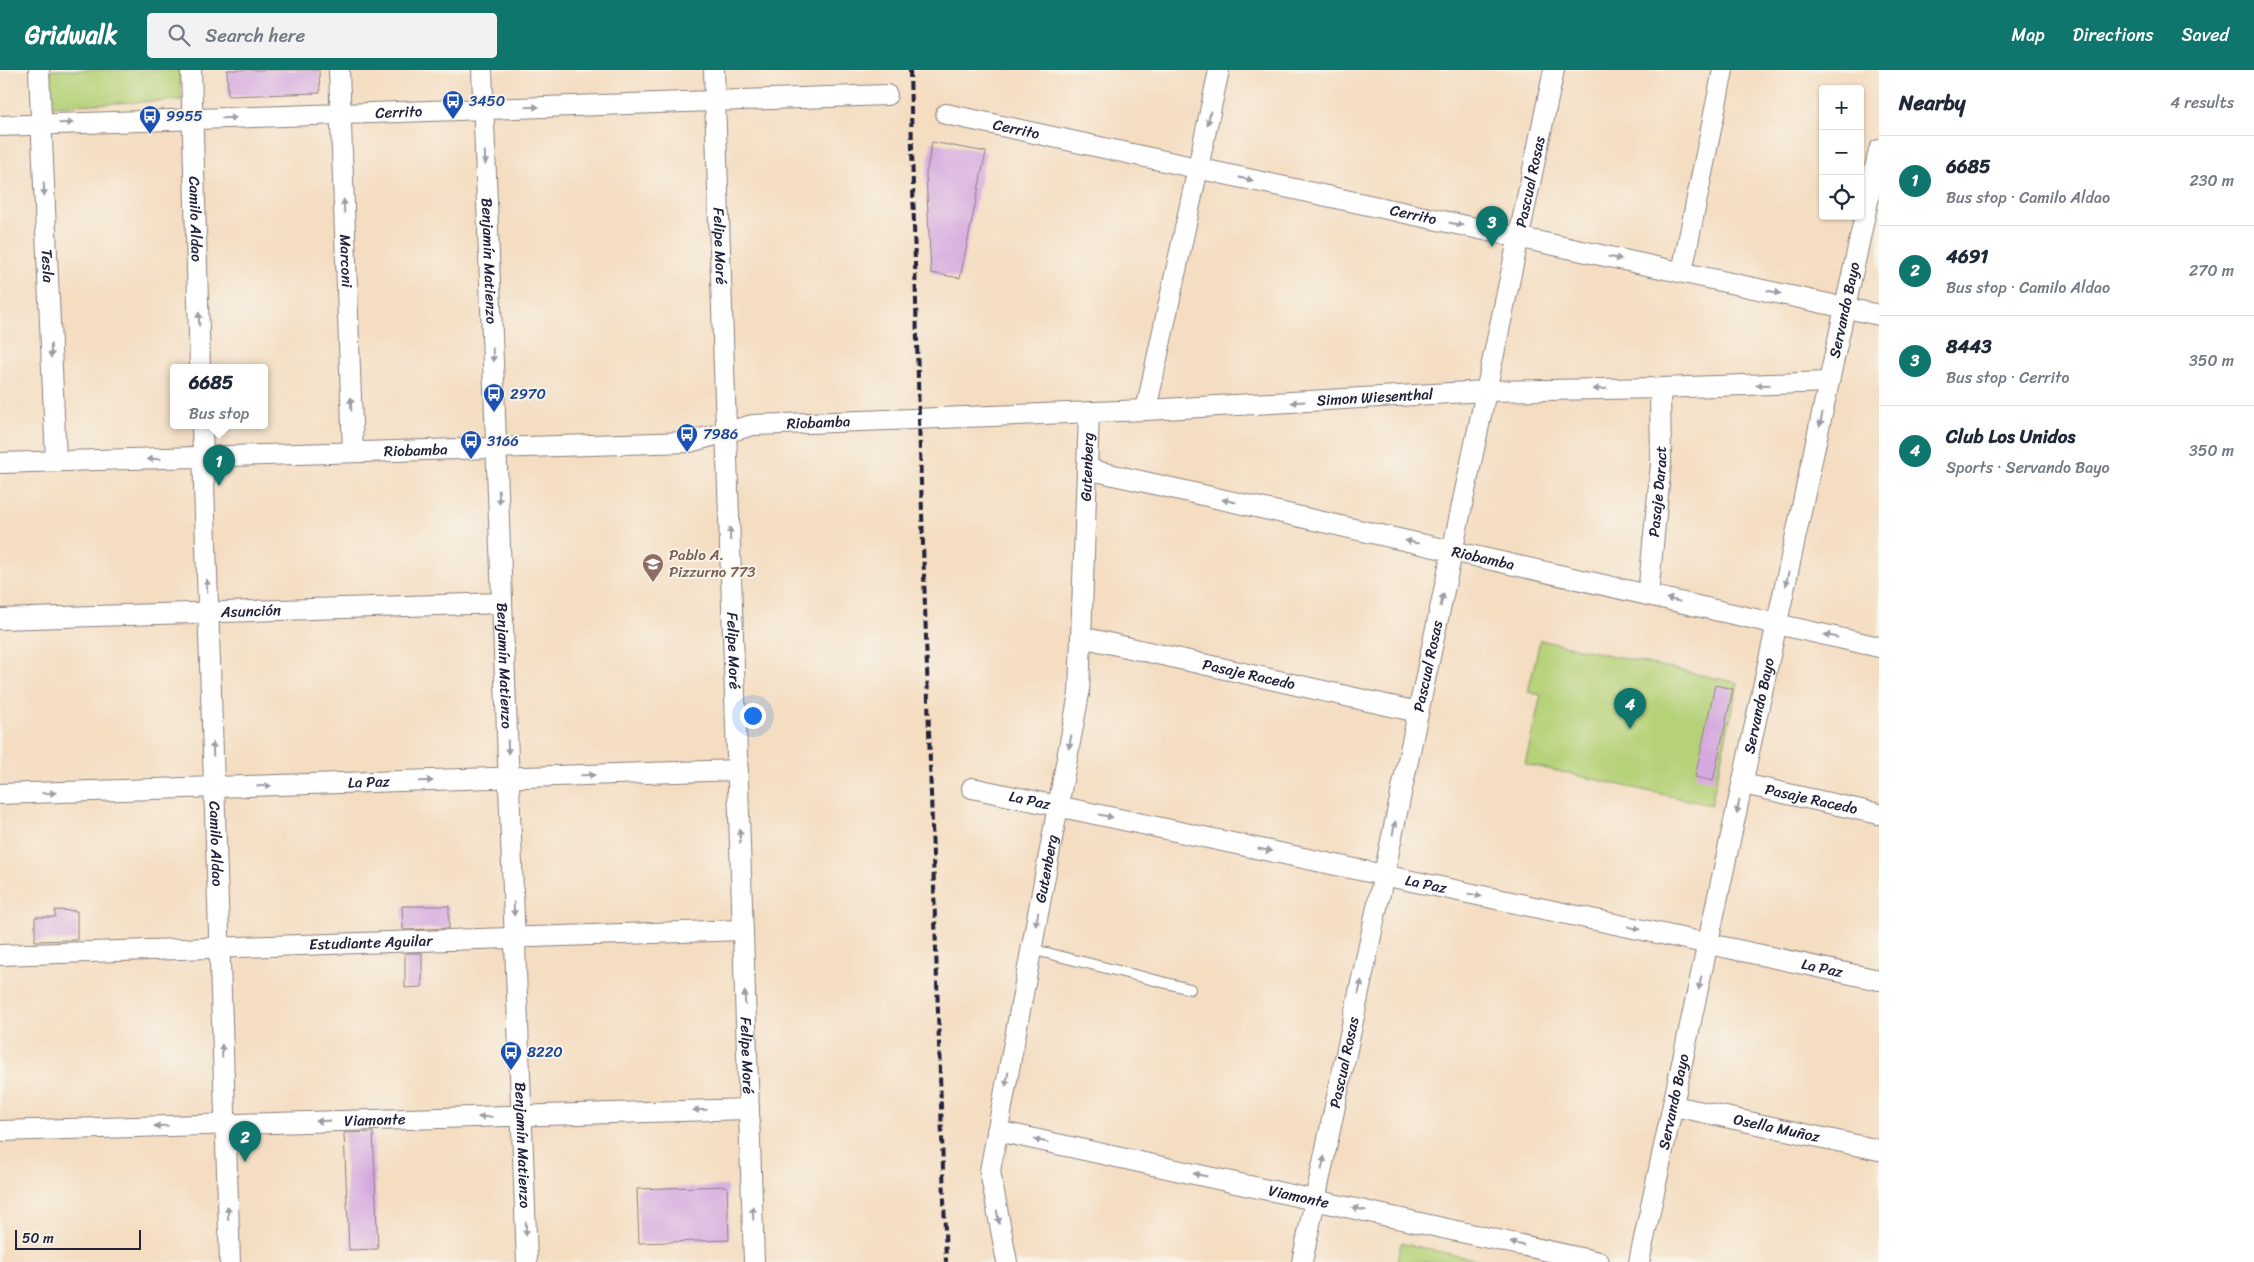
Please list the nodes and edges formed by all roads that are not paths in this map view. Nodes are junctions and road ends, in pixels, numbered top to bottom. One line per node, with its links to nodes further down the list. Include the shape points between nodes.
1 (39, 70): 15 (street, Tesla)
2 (191, 70): 14 (street, Camilo Aldao)
3 (339, 70): 12 (street, Marconi)
4 (482, 70): 11 (street, Benjamín Matienzo)
5 (714, 70): 10 (street, Felipe Moré)
6 (1219, 70): 18 (street, one-way to 18)
7 (1554, 70): 19 (street, Pascual Rosas)
8 (1724, 70): 20 (street)
9 (887, 94): 10 (street, Cerrito)
10 (715, 101): 11 (street, Cerrito, one-way to 10); 31 (street, Felipe Moré)
11 (484, 109): 12 (street, Cerrito); 32 (street, Benjamín Matienzo, one-way to 32)
12 (340, 114): 14 (street, Cerrito, one-way to 12); 33 (street, Marconi, one-way to 12)
13 (946, 114): 18 (street, Cerrito)
14 (193, 119): 15 (street, Cerrito, one-way to 14); 23 (street, Camilo Aldao, one-way to 14)
15 (41, 124): 16 (street, Cerrito); 35 (street, Tesla, one-way to 35)
16 (0, 126)
17 (1879, 150): 21 (street, Servando Bayo)
18 (1198, 169): 19 (street, Cerrito, one-way to 19); 27 (street)
19 (1519, 237): 20 (street, Cerrito, one-way to 20); 26 (street, Pascual Rosas)
20 (1682, 272): 21 (street, Cerrito, one-way to 21)
21 (1845, 307): 22 (street, Cerrito); 24 (street, Servando Bayo)
22 (1879, 315)
23 (200, 364)
24 (1829, 382): 25 (street, Simon Wiesenthal, one-way to 25); 43 (street, Servando Bayo, one-way to 43)
25 (1660, 388): 26 (street, Simon Wiesenthal, one-way to 26); 39 (street, Pasaje Daract, via 1661,464)
26 (1486, 391): 27 (street, Simon Wiesenthal, one-way to 27); 38 (street, Pascual Rosas)
27 (1146, 410): 28 (street, Simon Wiesenthal)
28 (1089, 412): 29 (street, Simon Wiesenthal); 37 (street, Gutenberg)
29 (919, 419): 31 (street, Riobamba, via 753,425)
30 (202, 429): 34 (street, Camilo Aldao)
31 (726, 431): 32 (street, Riobamba, via 689,442); 47 (street, Felipe Moré, one-way to 31)
32 (497, 448): 33 (street, Riobamba); 40 (street, Benjamín Matienzo, one-way to 40)
33 (353, 452): 34 (street, Riobamba)
34 (203, 457): 35 (street, Riobamba, one-way to 35); 41 (street, Camilo Aldao, one-way to 34)
35 (56, 461): 36 (street, Riobamba)
36 (0, 463)
37 (1087, 470): 38 (street, Riobamba, one-way to 37); 44 (street, Gutenberg)
38 (1452, 551): 39 (street, Riobamba); 46 (street, Pascual Rosas, one-way to 38)
39 (1648, 595): 43 (street, Riobamba, one-way to 39)
40 (502, 603): 41 (street, Asunción); 48 (street, Benjamín Matienzo, one-way to 48)
41 (208, 612): 42 (street, Asunción); 50 (street, Camilo Aldao, one-way to 41)
42 (0, 618)
43 (1777, 624): 45 (street, Riobamba, one-way to 43); 49 (street, Servando Bayo)
44 (1081, 637): 46 (street, Pasaje Racedo); 53 (street, Gutenberg, one-way to 53, via 1079,694)
45 (1879, 647)
46 (1418, 712): 55 (street, Pascual Rosas, one-way to 46)
47 (738, 770): 48 (street, La Paz, one-way to 47); 56 (street, Felipe Moré, one-way to 47)
48 (509, 778): 50 (street, La Paz, one-way to 48); 57 (street, Benjamín Matienzo, one-way to 57)
49 (1742, 784): 54 (street, Pasaje Racedo); 58 (street, Servando Bayo, one-way to 58)
50 (214, 787): 52 (street, La Paz, one-way to 50); 59 (street, Camilo Aldao)
51 (972, 788): 53 (street, La Paz)
52 (0, 794)
53 (1058, 806): 55 (street, La Paz, one-way to 55); 60 (street, Gutenberg, one-way to 60)
54 (1879, 814)
55 (1384, 875): 58 (street, La Paz, one-way to 58); 71 (street, Pascual Rosas, one-way to 55)
56 (743, 930): 57 (street, Estudiante Aguilar); 65 (street, Felipe Moré, one-way to 56)
57 (515, 938): 59 (street, Estudiante Aguilar); 66 (street, Benjamín Matienzo)
58 (1708, 944): 62 (street, La Paz); 64 (street, Servando Bayo, one-way to 64)
59 (219, 948): 61 (street, Estudiante Aguilar); 67 (street, Camilo Aldao, one-way to 59)
60 (1031, 949): 63 (lane); 69 (street, Gutenberg, one-way to 69)
61 (0, 956)
62 (1879, 980)
63 (1190, 988)
64 (1674, 1106): 70 (street, Osella Muñoz); 78 (street, Servando Bayo)
65 (749, 1109): 66 (street, Viamonte, one-way to 66); 74 (street, Felipe Moré, one-way to 65)
66 (521, 1116): 67 (street, Viamonte, one-way to 67); 73 (street, Benjamín Matienzo, one-way to 73)
67 (225, 1124): 68 (street, Viamonte, one-way to 68); 72 (street, Camilo Aldao, one-way to 67)
68 (0, 1131)
69 (997, 1131): 71 (street, Viamonte, one-way to 69); 75 (street, Gutenberg, one-way to 75, via 990,1171)
70 (1879, 1150)
71 (1315, 1200): 76 (street, Pascual Rosas); 77 (street, Viamonte, one-way to 71)
72 (230, 1262)
73 (527, 1262)
74 (754, 1262)
75 (1007, 1262)
76 (1302, 1262)
77 (1599, 1262)
78 (1639, 1262)

